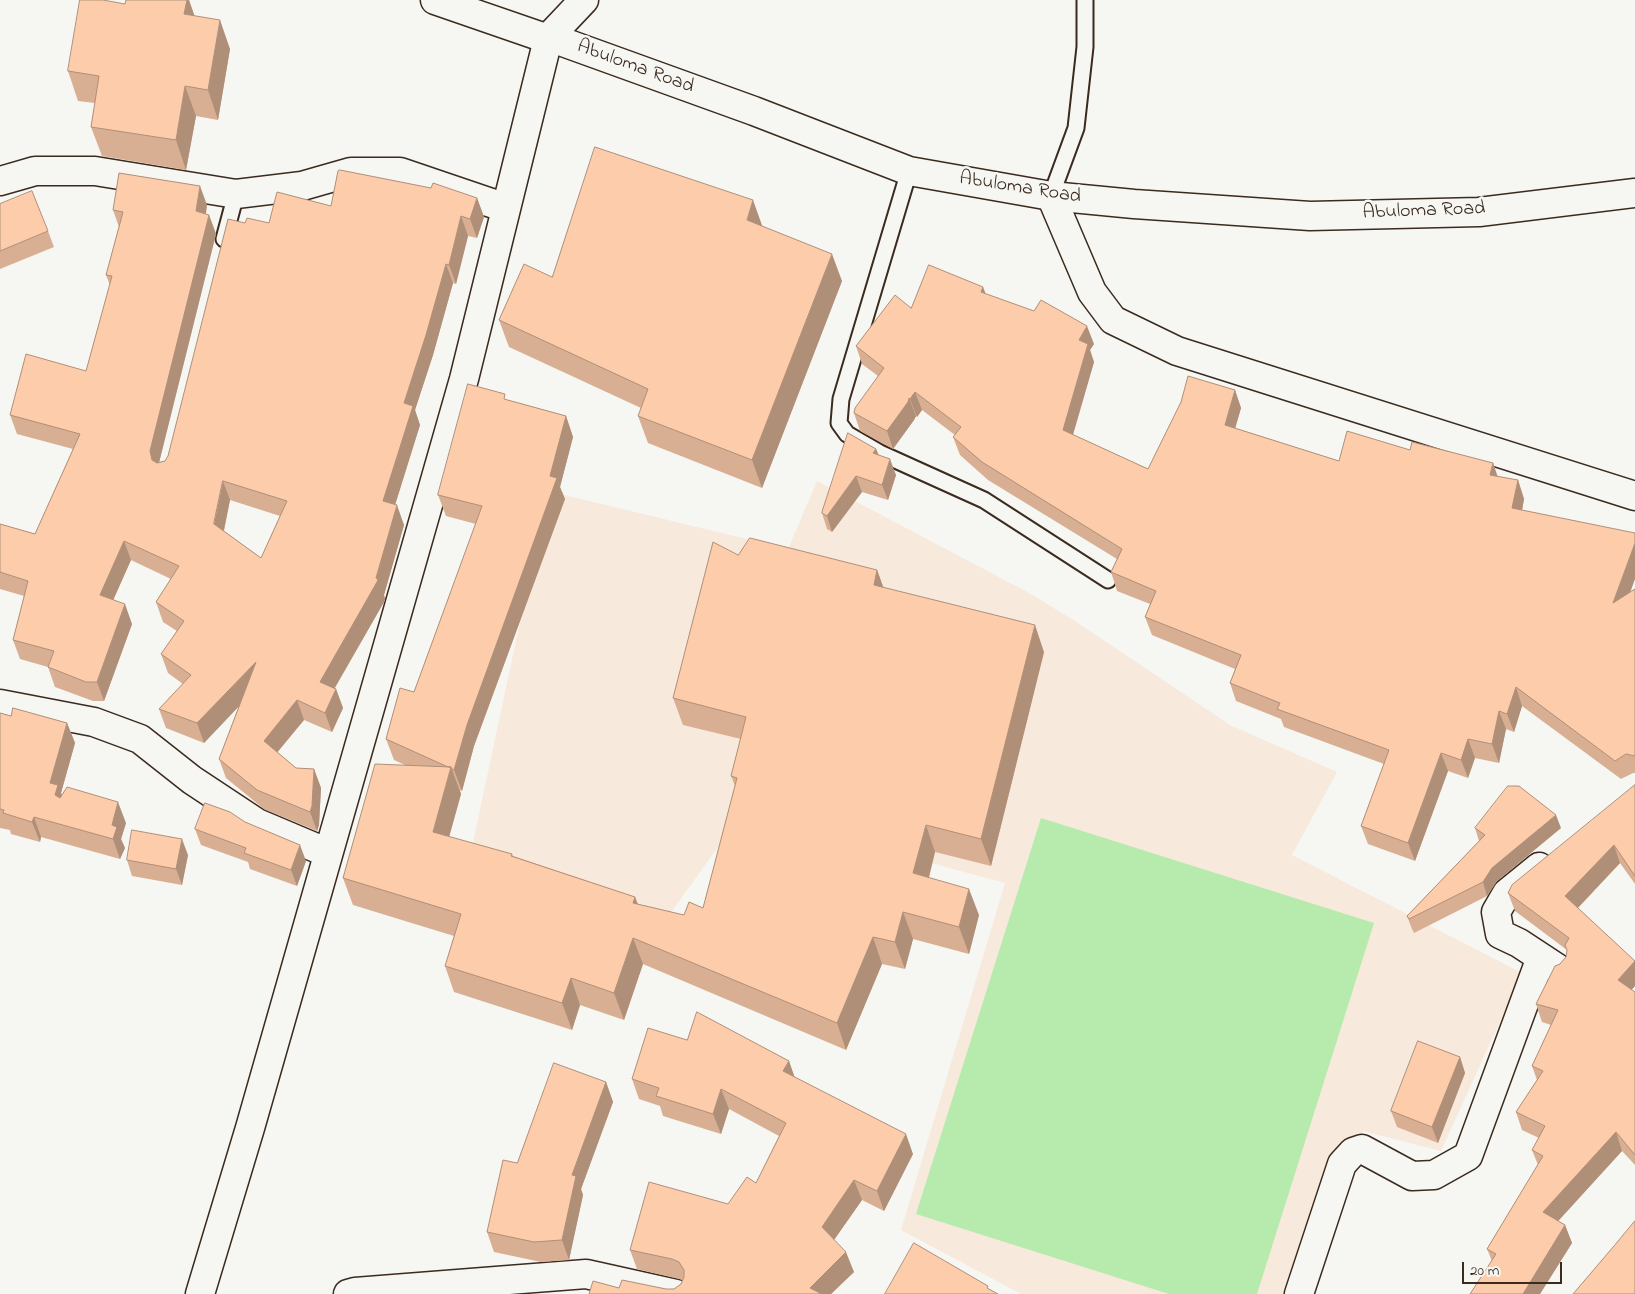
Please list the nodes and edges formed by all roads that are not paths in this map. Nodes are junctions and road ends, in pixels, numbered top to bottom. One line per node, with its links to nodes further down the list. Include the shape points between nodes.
1 (435, 0): 4 (street, Abuloma Road)
2 (584, 0): 4 (street)
3 (1085, 0): 9 (lane, via 1086,47 1076,128)
4 (548, 38): 5 (street, Abuloma Road, via 754,111); 10 (street)
5 (909, 171): 9 (street, Abuloma Road); 13 (lane, via 841,399 839,423 847,434 880,453 984,500)
6 (0, 181): 8 (street, via 35,171 95,171)
7 (1635, 193): 9 (street, Abuloma Road, via 1479,212 1310,216)
8 (236, 194): 10 (street, via 302,186 350,172 400,172); 11 (lane)
9 (1052, 196): 12 (street, via 1092,292 1113,320 1177,351)
10 (506, 208): 16 (street, via 464,379)
11 (221, 252)
12 (1635, 496)
13 (1108, 580)
14 (0, 704): 16 (street, via 94,722 140,739 192,780 257,823)
15 (1560, 850): 20 (street, via 1507,893 1496,912 1500,934 1520,943 1558,969 1540,960 1468,1156 1434,1175 1412,1176 1362,1149 1353,1152 1342,1164)
16 (328, 853): 17 (street)
17 (200, 1294)
18 (348, 1294): 19 (street, via 586,1274)
19 (676, 1294)
20 (1299, 1294)

